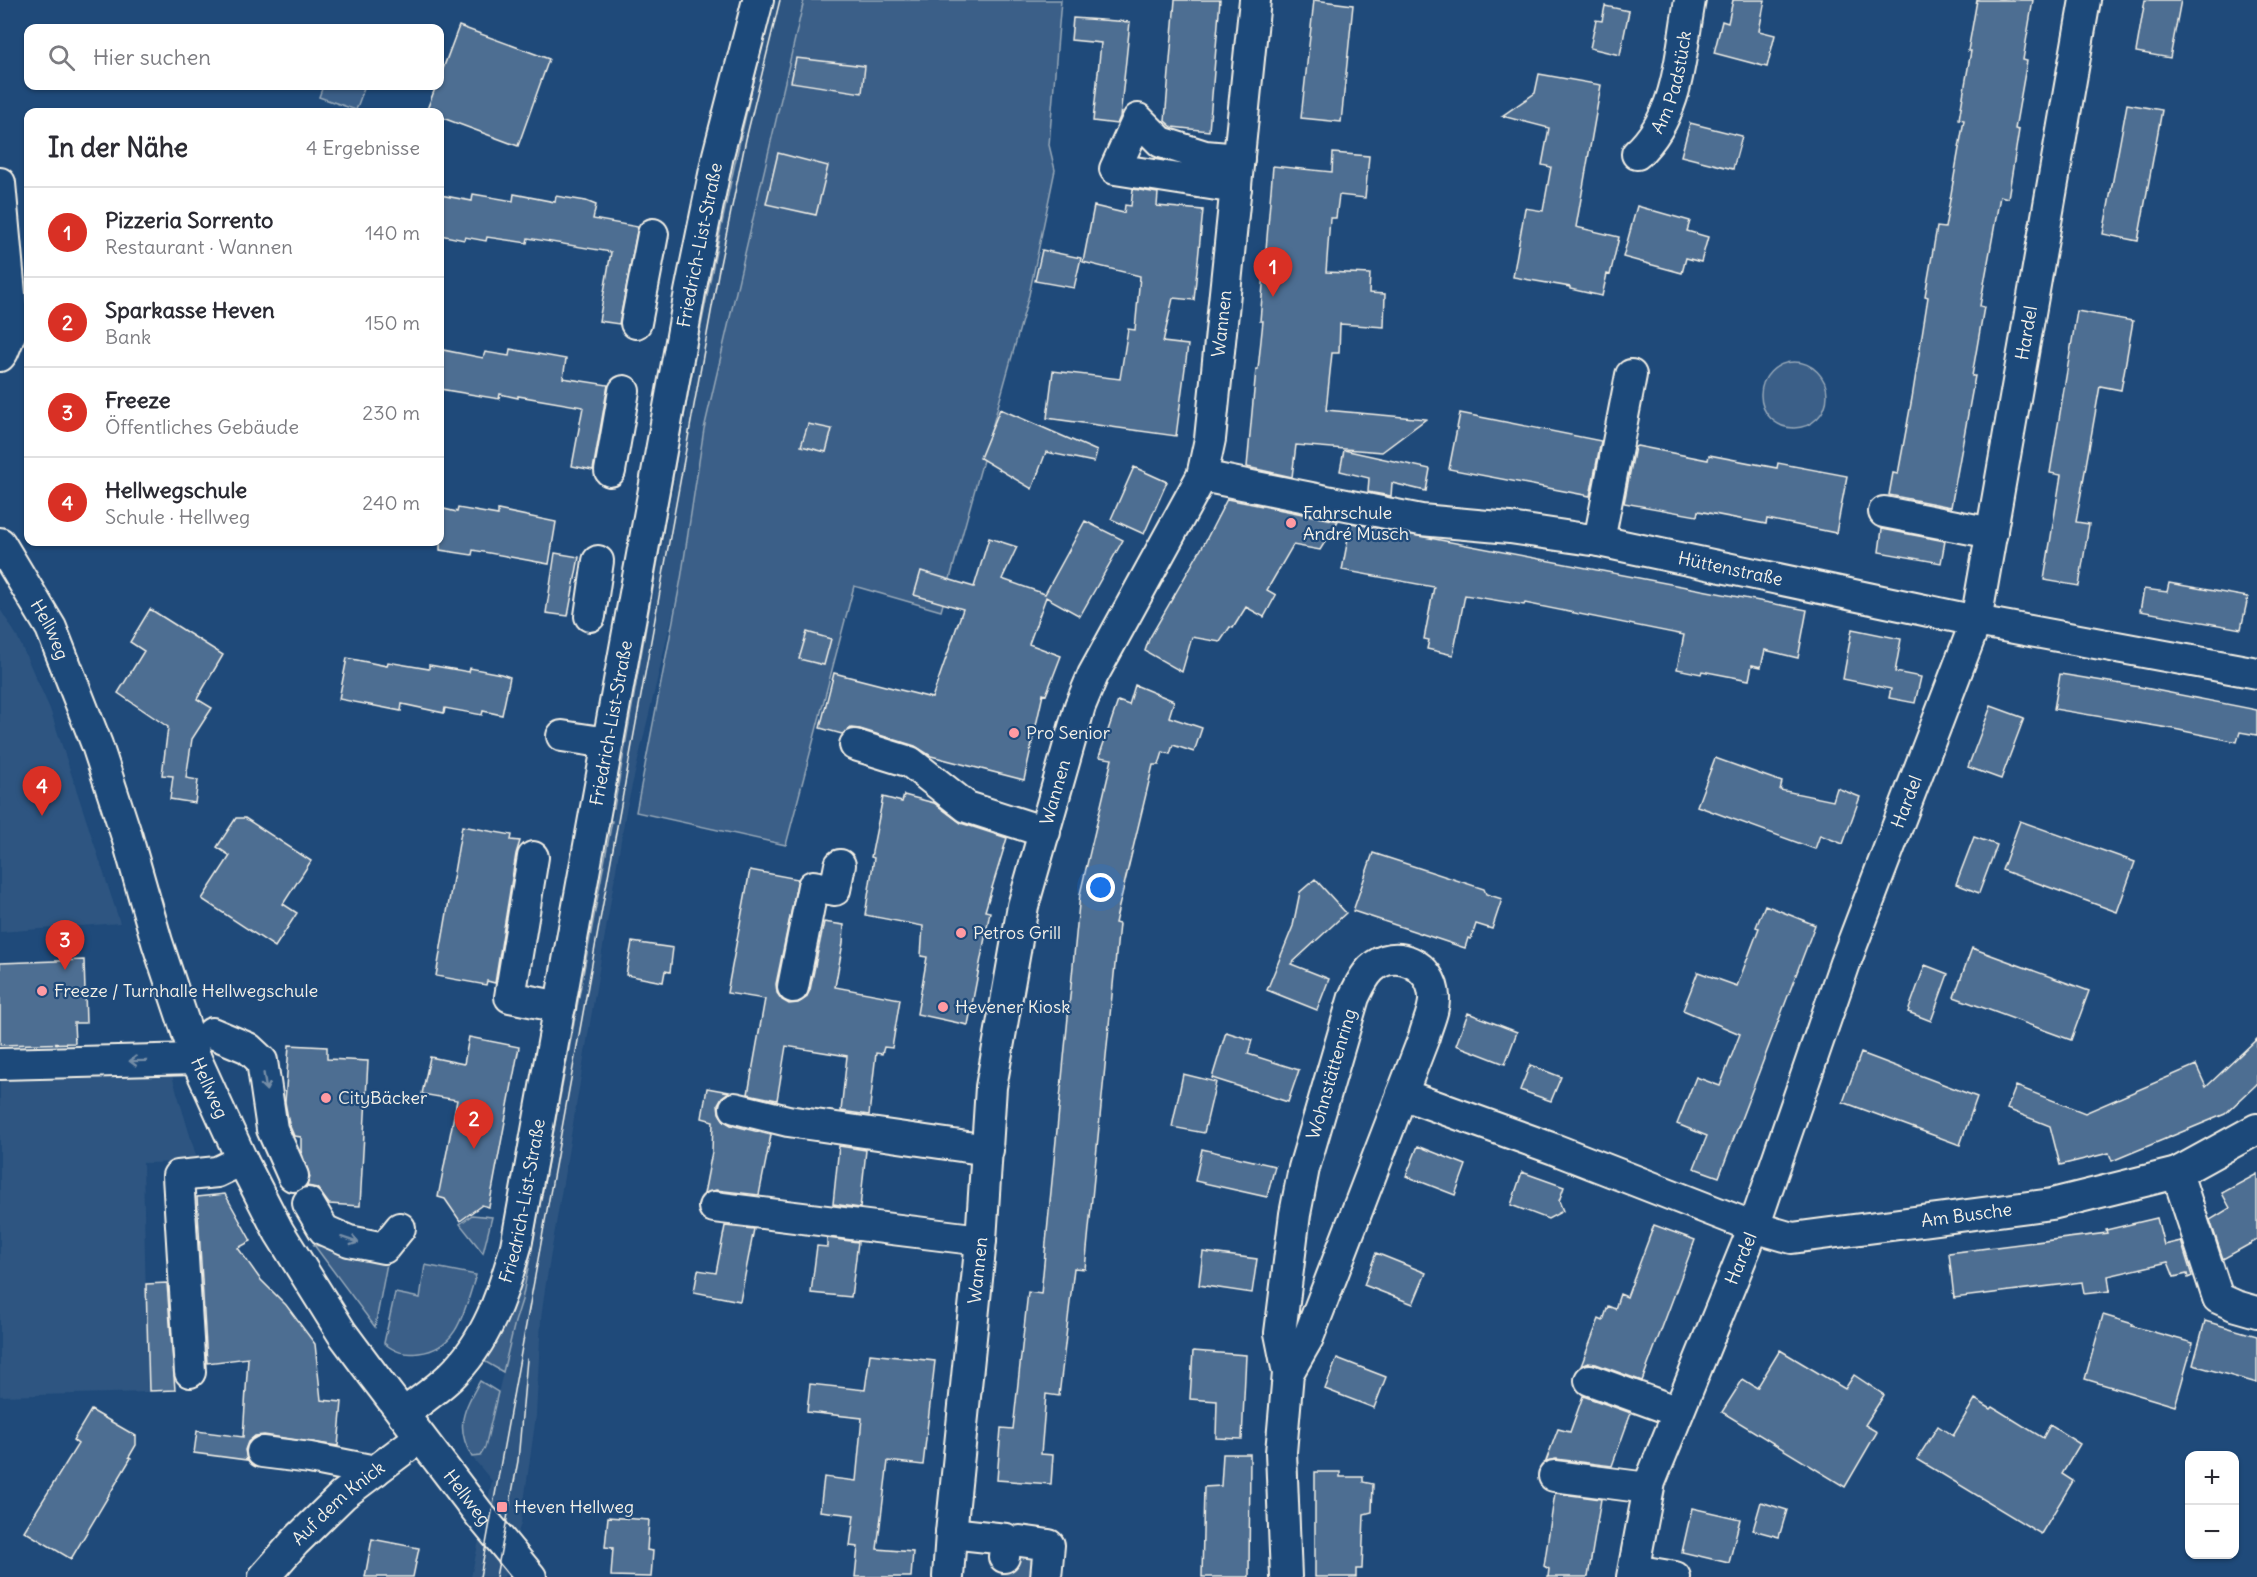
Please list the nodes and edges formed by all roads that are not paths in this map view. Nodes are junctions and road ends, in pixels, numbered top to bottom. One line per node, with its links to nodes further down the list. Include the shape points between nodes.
1 (758, 0): 11 (street, Friedrich-List-Straße, via 716,165)
2 (1255, 0): 6 (street, Wannen)
3 (1690, 0): 5 (street, Am Padstück, via 1672,100 1663,123)
4 (2085, 0): 21 (street, Hardel)
5 (1637, 154)
6 (1239, 159): 8 (street, Wannen); 8 (street, via 1205,156 1161,142 1138,119 1115,169)
7 (0, 183): 13 (street, via 13,327)
8 (1236, 188): 19 (street, Wannen, via 1210,439)
9 (653, 234): 10 (street)
10 (643, 285): 11 (street); 12 (street)
11 (690, 292): 17 (street, Friedrich-List-Straße)
12 (636, 323)
13 (0, 356)
14 (1631, 375): 22 (street)
15 (624, 391): 16 (street)
16 (617, 430): 17 (street); 18 (street)
17 (664, 438): 25 (street, Friedrich-List-Straße)
18 (610, 471)
19 (1202, 476): 22 (street, Hüttenstraße, via 1421,520); 31 (street, Wannen, via 1093,675 1080,706)
20 (1884, 512): 21 (street)
21 (1992, 533): 26 (street, Hardel)
22 (1599, 541): 26 (street, Hüttenstraße)
23 (0, 543): 37 (street, Hellweg, via 51,628 97,745)
24 (594, 589): 25 (street)
25 (636, 593): 29 (street, Friedrich-List-Straße)
26 (1976, 621): 27 (street, Hüttenstraße); 48 (street, Hardel, via 1842,973)
27 (2257, 673)
28 (561, 739): 29 (street)
29 (608, 743): 35 (street, Friedrich-List-Straße)
30 (855, 745): 31 (street, via 910,762 967,807)
31 (1045, 832): 42 (street, Wannen, via 1023,906 1006,999 991,1087)
32 (533, 858): 35 (street, via 510,997)
33 (840, 865): 34 (street, via 835,890 813,886)
34 (793, 987)
35 (561, 1007): 56 (street, Friedrich-List-Straße, via 516,1246 497,1305 465,1361)
36 (212, 1033): 45 (street, one-way to 45, via 248,1048 262,1061 272,1129)
37 (196, 1059): 38 (street, one-way to 38); 43 (street, Hellweg)
38 (0, 1064)
39 (1402, 1094): 48 (street); 53 (street, Wohnstättenring, via 1308,1338); 53 (street, Wohnstättenring, via 1435,998 1431,980 1422,969 1395,958 1372,968 1354,997 1304,1168 1280,1333)
40 (735, 1108): 42 (street, via 788,1121)
41 (2257, 1129): 44 (street, Am Busche)
42 (988, 1150): 50 (street, Wannen)
43 (242, 1160): 52 (street, via 217,1172 178,1176); 56 (street, Hellweg, via 313,1288)
44 (2177, 1173): 48 (street, Am Busche, via 2052,1204 1792,1238); 51 (street, via 2218,1298)
45 (293, 1176)
46 (308, 1203): 49 (street, one-way to 49, via 324,1230 349,1241 384,1248)
47 (714, 1207): 50 (street)
48 (1754, 1227): 55 (street, Hardel)
49 (400, 1228)
50 (981, 1240): 61 (street, Wannen)
51 (2257, 1312)
52 (190, 1372)
53 (1288, 1373): 68 (street, Wohnstättenring, via 1281,1452)
54 (1590, 1380): 55 (street)
55 (1678, 1412): 60 (street, Hardel)
56 (412, 1426): 58 (street, Auf dem Knick); 65 (street, Hellweg)
57 (262, 1452): 58 (street)
58 (375, 1471): 64 (street, Auf dem Knick, via 336,1502)
59 (1554, 1476): 60 (street)
60 (1648, 1488): 63 (street, Hardel)
61 (951, 1533): 62 (street); 66 (street, Wannen)
62 (1019, 1552): 67 (street, via 1050,1545)
63 (1633, 1573): 69 (street)
64 (264, 1577)
65 (531, 1577)
66 (948, 1577)
67 (1046, 1577)
68 (1286, 1577)
69 (1675, 1577)

